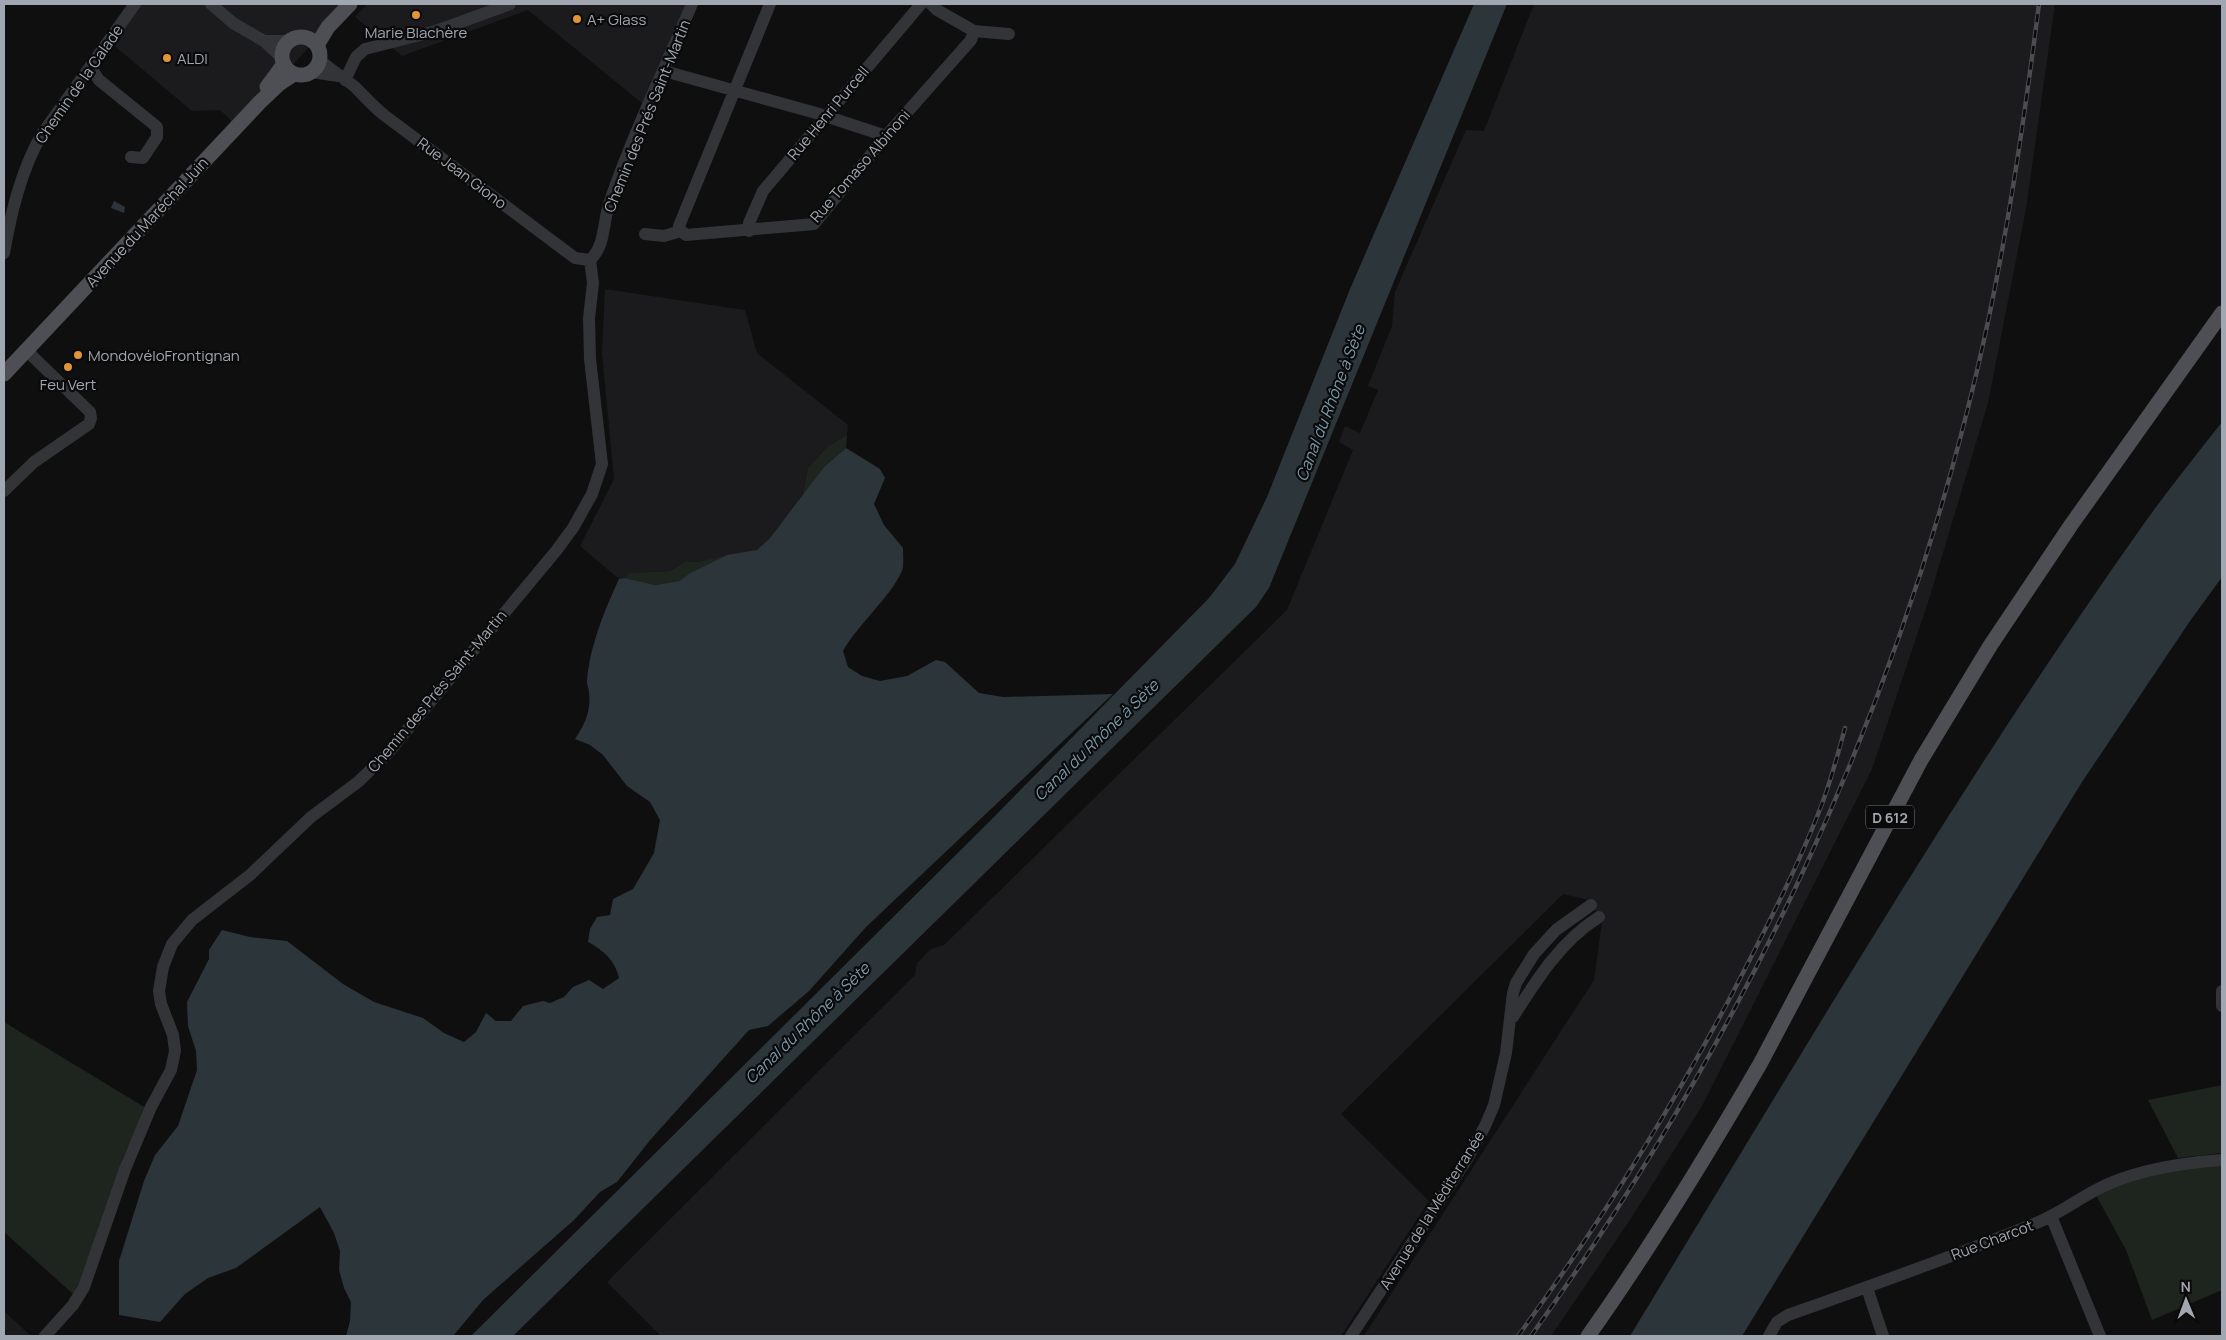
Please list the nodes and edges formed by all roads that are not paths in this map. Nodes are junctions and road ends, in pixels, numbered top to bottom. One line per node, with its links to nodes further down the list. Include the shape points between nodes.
1 (135, 4): 16 (street, Chemin de la Calade)
2 (211, 4): 11 (street, via 233,24)
3 (350, 4): 13 (main road, via 328,27)
4 (510, 4): 17 (street, via 436,30 365,49)
5 (692, 4): 15 (street, Chemin des Prés Saint-Martin)
6 (770, 4): 18 (street)
7 (921, 4): 19 (street, Rue Henri Purcell)
8 (931, 4): 9 (street)
9 (974, 31): 10 (street); 20 (street, Rue Tomaso Albinoni, via 971,40)
10 (1008, 34)
11 (264, 41): 12 (street); 14 (street)
12 (289, 41): 13 (main road, via 301,37); 14 (main road, via 282,52)
13 (314, 54): 14 (main road, via 303,75); 17 (street)
14 (287, 65): 28 (main road, Avenue du Maréchal Juin, via 279,84); 29 (main road, Avenue du Maréchal Juin)
15 (664, 71): 18 (street); 26 (street, Chemin des Prés Saint-Martin, via 609,205 599,248)
16 (88, 72): 21 (street, via 157,126 157,137 143,158); 25 (street, Chemin de la Calade, via 30,154)
17 (343, 78): 26 (street, Rue Jean Giono, via 384,115 575,258)
18 (733, 90): 19 (street); 22 (street, via 679,226)
19 (825, 116): 20 (street); 23 (street, Rue Henri Purcell, via 763,191 749,223)
20 (886, 136): 23 (street, Rue Tomaso Albinoni, via 814,224)
21 (131, 157)
22 (681, 231): 23 (street, Rue Tomaso Albinoni, via 686,235); 24 (street, Rue Tomaso Albinoni, via 664,236)
23 (749, 231)
24 (645, 234)
25 (4, 253)
26 (590, 260): 43 (street, Chemin des Prés Saint-Martin, via 594,283 588,318 590,359 602,464 592,494 556,551 387,754 358,782 311,817 250,875 192,920 172,944 162,966 159,991 173,1035 175,1051 171,1070 151,1107 125,1169 84,1287)
27 (2222, 315): 45 (main road, D 612, via 2071,525 1990,646 1917,768 1732,1113 1653,1242)
28 (26, 350): 30 (main road, Avenue du Maréchal Juin); 31 (street, via 90,412 91,418 89,424 34,462)
29 (4, 367)
30 (4, 374)
31 (4, 491)
32 (1592, 905): 34 (street, Avenue de la Méditerranée)
33 (1599, 917): 35 (street, Avenue de la Méditerranée)
34 (1566, 927): 35 (street, Avenue de la Méditerranée); 36 (street, Avenue de la Méditerranée); 39 (street, Avenue de la Méditerranée, via 1556,930 1534,954 1516,983)
35 (1584, 927): 36 (street, Avenue de la Méditerranée)
36 (1545, 967): 39 (street, Avenue de la Méditerranée)
37 (2222, 991): 38 (street)
38 (2222, 1006)
39 (1511, 1019): 44 (street, Avenue de la Méditerranée, via 1494,1105 1476,1144)
40 (2222, 1160): 41 (street, Rue Charcot, via 2177,1165 2117,1180)
41 (2051, 1216): 42 (street, Rue Charcot); 48 (street)
42 (1867, 1288): 46 (street, Rue Charcot, via 1781,1318); 47 (street)
43 (45, 1336)
44 (1351, 1336)
45 (1588, 1336)
46 (1769, 1336)
47 (1883, 1336)
48 (2100, 1336)

